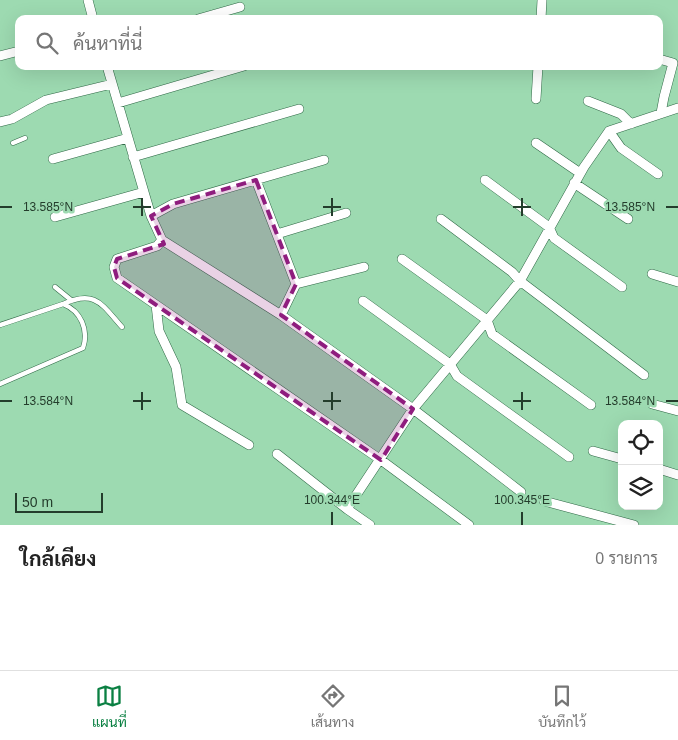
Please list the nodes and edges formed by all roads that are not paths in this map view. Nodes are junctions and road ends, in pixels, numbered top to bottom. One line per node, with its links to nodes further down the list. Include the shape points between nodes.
1 (88, 0): 4 (street)
2 (542, 0): 6 (street)
3 (240, 7): 5 (street)
4 (92, 15)
5 (212, 15)
6 (541, 15)
7 (15, 52): 8 (street)
8 (0, 56)
9 (663, 60): 19 (street, via 673,63)
10 (108, 70): 13 (street)
11 (230, 70): 16 (street)
12 (538, 70): 14 (street)
13 (112, 84): 16 (street); 20 (street, via 46,100)
14 (536, 98)
15 (588, 101): 21 (street, via 621,114)
16 (118, 103): 24 (street)
17 (678, 108): 19 (street)
18 (298, 109): 27 (street)
19 (661, 114): 21 (street)
20 (0, 122)
21 (631, 124): 22 (street)
22 (609, 131): 30 (street); 31 (street, via 621,148)
23 (25, 138): 25 (lane)
24 (128, 138): 27 (street); 28 (street)
25 (13, 143)
26 (536, 143): 30 (street)
27 (134, 157): 35 (street)
28 (53, 159)
29 (324, 160): 32 (street)
30 (580, 173): 34 (street)
31 (658, 174)
32 (256, 180): 37 (street, via 173,204); 42 (street)
33 (485, 180): 41 (street)
34 (574, 183): 40 (street); 41 (street)
35 (144, 192): 37 (street); 38 (street)
36 (346, 213): 42 (street)
37 (151, 216): 43 (street)
38 (55, 217)
39 (441, 219): 47 (street, via 512,272)
40 (628, 219)
41 (549, 227): 47 (street); 51 (street, via 554,238)
42 (277, 234): 49 (street)
43 (162, 240): 55 (street, via 157,246 117,259 114,268 117,278); 56 (street)
44 (402, 259): 57 (street)
45 (364, 267): 49 (street)
46 (652, 274): 48 (street)
47 (520, 282): 57 (street); 61 (street)
48 (678, 282)
49 (296, 284): 56 (street)
50 (55, 287): 52 (lane)
51 (622, 287)
52 (71, 300): 54 (lane); 59 (lane, via 91,298)
53 (363, 301): 60 (street)
54 (63, 304): 58 (lane); 62 (lane, via 70,307 82,322 86,331 83,348)
55 (156, 305): 67 (street, via 159,331 176,367 182,405); 72 (street)
56 (280, 315): 65 (street)
57 (487, 320): 60 (street); 64 (street, via 492,334)
58 (0, 325)
59 (122, 327)
60 (450, 364): 65 (street); 70 (street, via 457,376)
61 (644, 375)
62 (0, 384)
63 (652, 404): 66 (street)
64 (590, 405)
65 (413, 409): 72 (street); 75 (street)
66 (678, 411)
67 (249, 445)
68 (593, 451): 71 (street)
69 (277, 454): 77 (street)
70 (570, 457)
71 (618, 458)
72 (381, 460): 77 (street); 79 (street)
73 (663, 471): 74 (street)
74 (678, 475)
75 (521, 492)
76 (544, 501): 80 (street)
77 (347, 509): 78 (street)
78 (370, 525)
79 (468, 525)
80 (634, 525)

